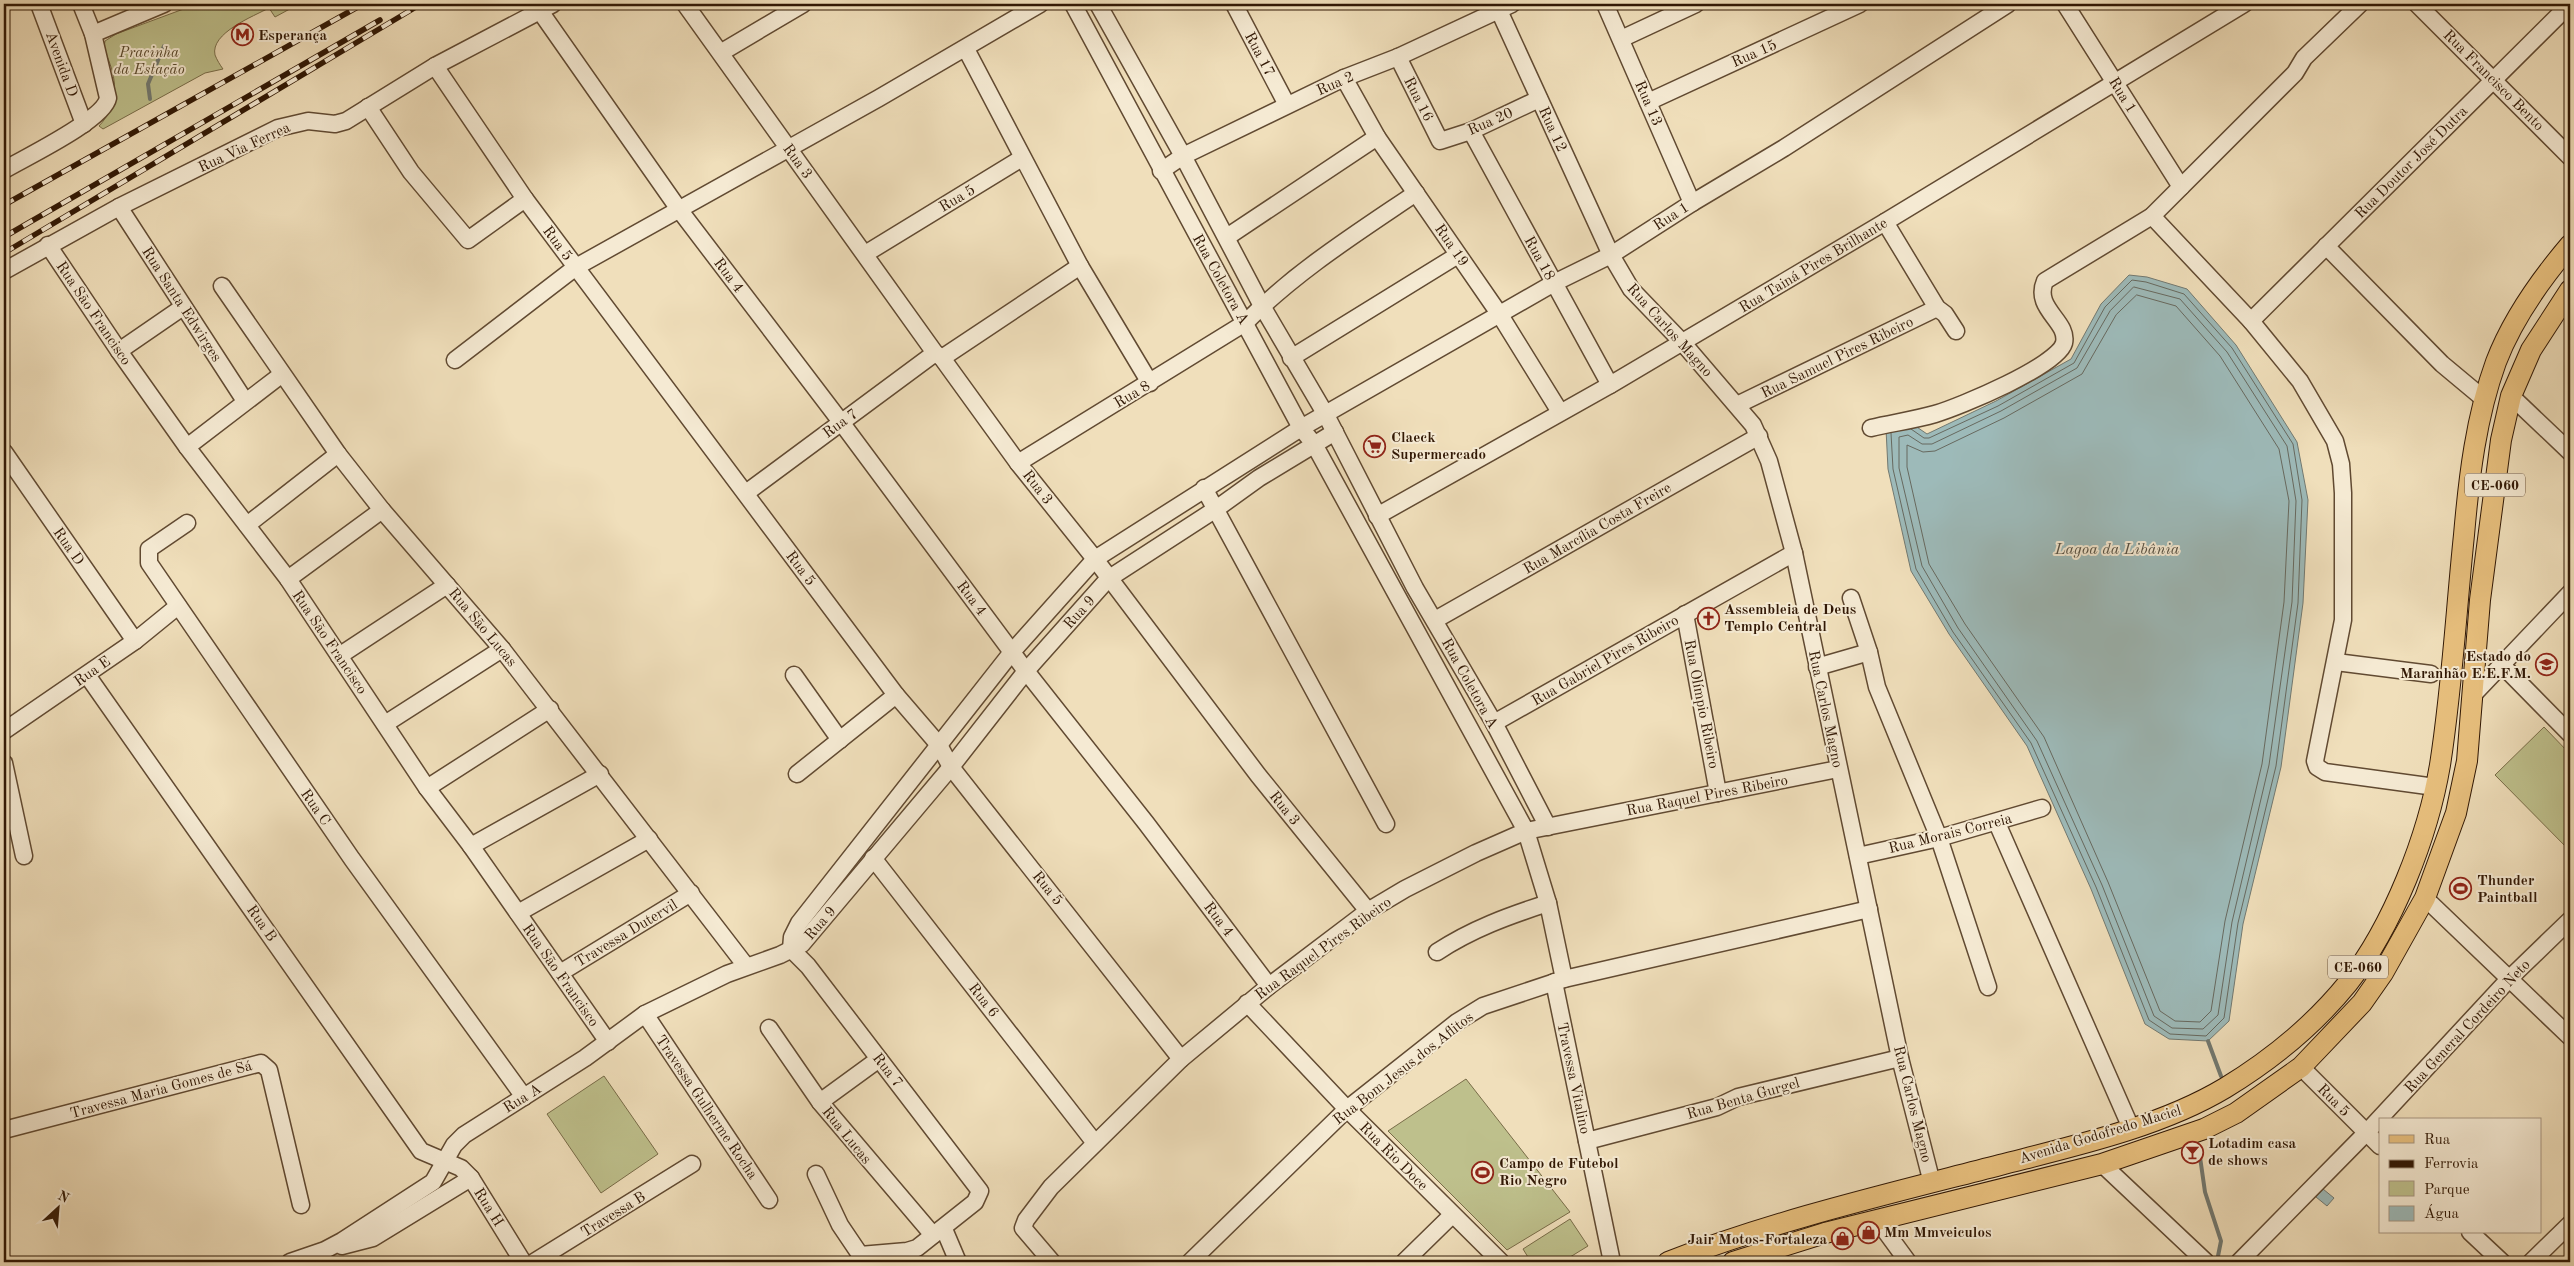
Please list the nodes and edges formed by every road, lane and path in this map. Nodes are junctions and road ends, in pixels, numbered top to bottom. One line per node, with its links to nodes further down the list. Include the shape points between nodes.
1 (39, 4): 34 (street, Avenida D)
2 (81, 4): 21 (street)
3 (164, 4): 21 (street)
4 (685, 4): 24 (street, Rua 3)
5 (803, 4): 24 (street)
6 (1040, 4): 23 (street)
7 (1073, 4): 43 (street, Rua Coletora A)
8 (1098, 4): 39 (street, Rua Coletora A)
9 (1234, 4): 32 (street, Rua 17)
10 (1605, 4): 22 (street, Rua 13)
11 (1696, 4): 22 (street)
12 (1860, 4): 31 (street, Rua 15)
13 (2008, 4): 47 (street, Rua 1)
14 (2065, 4): 29 (street, Rua 1)
15 (2244, 4): 29 (street, Rua Tainá Pires Brilhante)
16 (2360, 4): 44 (street)
17 (2417, 4): 28 (street, Rua Francisco Bento)
18 (2570, 4): 28 (street, Rua Doutor José Dutra)
19 (1502, 6): 25 (street, Rua 2); 30 (street, Rua 12)
20 (543, 7): 26 (street, Rua Via Ferrea); 49 (street, Rua 4)
21 (93, 34): 34 (street, via 108,98 103,109)
22 (1620, 39): 31 (street, Rua 13)
23 (966, 49): 38 (street); 40 (street)
24 (722, 52): 38 (street, Rua 3)
25 (1398, 57): 27 (street, Rua 2); 37 (street, Rua 16)
26 (435, 66): 33 (street, Rua Via Ferrea); 46 (street, Rua 5)
27 (1344, 78): 32 (street, Rua 2); 36 (street, Rua 19)
28 (2494, 80): 41 (street, Rua Francisco Bento); 55 (street, Rua Doutor José Dutra)
29 (2114, 81): 44 (street, Rua 1); 51 (street, Rua Tainá Pires Brilhante)
30 (1539, 99): 35 (street, Rua 20); 58 (street, Rua 12)
31 (1648, 102): 47 (street, Rua 13)
32 (1287, 105): 39 (street, Rua 2)
33 (368, 107): 46 (street, via 411,172 468,240); 48 (street, Rua Via Ferrea, via 335,124 308,121 278,128)
34 (84, 124): 42 (street)
35 (1471, 131): 37 (street, Rua 20); 62 (street, Rua 18)
36 (1377, 137): 45 (street, Rua 19); 52 (street)
37 (1440, 141)
38 (789, 148): 49 (street); 56 (street, Rua 3)
39 (1183, 156): 43 (street, Rua 2); 52 (street, Rua Coletora A)
40 (1022, 158): 56 (street, Rua 5); 59 (street)
41 (2570, 158)
42 (4, 170)
43 (1162, 171): 70 (street, Rua Coletora A)
44 (2181, 187): 50 (street)
45 (1416, 193): 57 (street, Rua 19); 65 (street, Rua 8, via 1334,249)
46 (525, 199): 60 (street, Rua 5)
47 (1692, 203): 58 (street, Rua 1)
48 (119, 207): 53 (street, Rua Via Ferrea); 66 (street, Rua Santa Edwirges)
49 (678, 208): 60 (street); 86 (street, Rua 4)
50 (2152, 216): 69 (street); 88 (street, via 2045,281 2041,289 2042,298 2064,334 2064,343 2058,353 2025,375 1974,400 1935,414)
51 (1885, 222): 67 (street); 72 (street, Rua Tainá Pires Brilhante)
52 (1226, 237): 65 (street, Rua Coletora A)
53 (48, 245): 61 (street, Rua Via Ferrea); 73 (street, Rua São Francisco)
54 (2570, 245): 81 (main road, Avenida Godofredo Maciel / CE-060, via 2513,325)
55 (2326, 246): 69 (street, Rua Doutor José Dutra); 81 (street, via 2442,364)
56 (865, 254): 74 (street, Rua 3)
57 (1458, 255): 68 (street, Rua 19); 75 (street)
58 (1611, 255): 62 (street, Rua 1); 72 (street, Rua Carlos Magno, via 1631,289)
59 (1080, 266): 74 (street, Rua 7); 78 (street)
60 (576, 267): 76 (street); 98 (street, Rua 5)
61 (4, 271)
62 (1554, 283): 68 (street, Rua 1); 79 (street, Rua 18)
63 (222, 286): 77 (street, Rua São Lucas)
64 (2570, 290): 80 (main road, Avenida Godofredo Maciel / CE-060, via 2531,350)
65 (1262, 306): 70 (street, Rua 8); 75 (street, Rua Coletora A)
66 (184, 307): 73 (street); 82 (street, Rua Santa Edwirges)
67 (1937, 308): 71 (street, via 1945,314); 83 (street, Rua Samuel Pires Ribeiro)
68 (1500, 314): 84 (street, Rua 19); 85 (street, Rua 1)
69 (2251, 320): 121 (street, via 2318,409 2335,441 2341,464 2343,620)
70 (1245, 323): 78 (street, Rua 8); 87 (street, Rua Coletora A)
71 (1956, 332)
72 (1682, 342): 79 (street, Rua Tainá Pires Brilhante); 83 (street, Rua Carlos Magno)
73 (119, 352): 92 (street, Rua São Francisco)
74 (939, 356): 86 (street, Rua 7); 96 (street, Rua 3)
75 (1291, 358): 85 (street, Rua Coletora A)
76 (455, 360)
77 (281, 375): 82 (street); 95 (street, Rua São Lucas)
78 (1150, 383): 96 (street, Rua 8)
79 (1610, 385): 84 (street, Rua Tainá Pires Brilhante)
80 (2511, 396): 94 (street); 129 (main road, Avenida Godofredo Maciel / CE-060, via 2489,519)
81 (2484, 399): 142 (main road, Avenida Godofredo Maciel / CE-060, via 2469,475 2449,689)
82 (245, 402): 92 (street)
83 (1737, 405): 90 (street, Rua Carlos Magno)
84 (1560, 412): 101 (street, Rua Tainá Pires Brilhante)
85 (1326, 415): 87 (street, Rua 9); 89 (street, Rua Coletora A)
86 (841, 422): 98 (street, Rua 7); 118 (street, Rua 4)
87 (1301, 428): 91 (street, Rua Coletora A); 97 (street, Rua 9)
88 (1871, 428)
89 (1335, 432): 91 (street, Rua 9); 101 (street, Rua Coletora A)
90 (1759, 436): 106 (street, Rua Carlos Magno); 115 (street, Rua Marcília Costa Freire)
91 (1314, 444): 100 (street, Rua 9, via 1259,478); 105 (street, Rua Coletora A)
92 (187, 447): 103 (street, Rua São Francisco)
93 (4, 452): 116 (street, Rua D)
94 (2570, 452)
95 (338, 454): 99 (street, Rua São Lucas); 103 (street)
96 (1018, 463): 107 (street, Rua 3)
97 (1204, 488): 100 (street); 107 (street, Rua 9)
98 (746, 493): 128 (street, Rua 5)
99 (382, 510): 108 (street); 110 (street, Rua São Lucas)
100 (1216, 510): 109 (street, Rua 9); 147 (street)
101 (1376, 516): 104 (street, Rua Coletora A)
102 (187, 524): 113 (street, Rua C, via 149,549 147,556)
103 (247, 525): 108 (street, Rua São Francisco)
104 (1390, 540): 105 (street); 115 (street, Rua Coletora A)
105 (1372, 551): 149 (street, Rua Coletora A)
106 (1794, 553): 114 (street, Rua Gabriel Pires Ribeiro); 123 (street, Rua Carlos Magno)
107 (1094, 559): 109 (street, Rua 3); 118 (street, Rua 9)
108 (288, 578): 120 (street, Rua São Francisco)
109 (1108, 579): 124 (street, Rua 9); 161 (street, Rua 3, via 1258,776)
110 (447, 585): 117 (street, Rua São Lucas); 120 (street)
111 (2570, 593): 122 (street)
112 (1851, 598): 119 (street)
113 (178, 606): 116 (street, Rua E); 180 (street, Rua C, via 352,860)
114 (1685, 614): 131 (street, Rua Gabriel Pires Ribeiro); 144 (street, Rua Olímpio Ribeiro)
115 (1435, 620): 131 (street, Rua Coletora A)
116 (134, 641): 125 (street, Rua E)
117 (502, 649): 130 (street, Rua São Lucas); 132 (street)
118 (1012, 652): 124 (street, Rua 4); 136 (street, Rua 9)
119 (1869, 652): 123 (street); 150 (street, via 1877,687)
120 (339, 656): 132 (street, Rua São Francisco)
121 (2336, 662): 126 (street); 142 (street, via 2315,761 2317,767 2325,772)
122 (2500, 664): 129 (street); 134 (street)
123 (1817, 667): 139 (street, Rua Carlos Magno)
124 (1026, 671): 138 (street, Rua 9); 169 (street, Rua 4)
125 (87, 674): 133 (street, Rua E); 191 (street, Rua B, via 421,1151)
126 (2431, 674)
127 (794, 675): 135 (street)
128 (896, 695): 135 (street); 136 (street, Rua 5)
129 (2472, 696): 157 (main road, Avenida Godofredo Maciel / CE-060, via 2467,761 2456,813)
130 (550, 709): 140 (street, Rua São Lucas); 143 (street)
131 (1494, 723): 148 (street, Rua Coletora A)
132 (385, 724): 143 (street, Rua São Francisco)
133 (4, 731)
134 (2570, 734)
135 (840, 740): 141 (street)
136 (939, 745): 138 (street, Rua 5); 164 (street, Rua 9, via 800,923)
137 (4, 763): 153 (street)
138 (950, 767): 155 (street, Rua 9); 178 (street, Rua 5)
139 (1838, 770): 144 (street, Rua Raquel Pires Ribeiro); 154 (street, Rua Carlos Magno)
140 (600, 774): 151 (street, Rua São Lucas); 152 (street)
141 (797, 774)
142 (2435, 787): 185 (main road, Avenida Godofredo Maciel / CE-060, via 2429,816 2407,876 2373,946 2349,982 2284,1047 2232,1083 2186,1108)
143 (427, 788): 152 (street, Rua São Francisco)
144 (1718, 793): 148 (street, Rua Raquel Pires Ribeiro)
145 (2042, 808): 146 (street, Rua Morais Correia)
146 (1997, 823): 150 (street, Rua Morais Correia); 185 (street)
147 (1386, 824)
148 (1548, 826): 149 (street, Rua Raquel Pires Ribeiro)
149 (1526, 831): 158 (street, Travessa Vitalino); 161 (street, Rua Raquel Pires Ribeiro, via 1405,889)
150 (1939, 838): 154 (street, Rua Morais Correia); 170 (street)
151 (649, 839): 156 (street, Rua São Lucas); 160 (street)
152 (471, 846): 160 (street, Rua São Francisco)
153 (24, 856)
154 (1858, 856): 159 (street, Rua Carlos Magno)
155 (873, 858): 164 (street, Rua 9, via 812,934 802,944); 189 (street, Rua 6)
156 (691, 893): 165 (street, Rua São Lucas); 166 (street, Travessa Dutervil)
157 (2425, 898): 167 (street); 179 (main road, Avenida Godofredo Maciel / CE-060, via 2384,973 2362,1002)
158 (1548, 903): 163 (street, via 1498,919); 168 (street, Travessa Vitalino)
159 (1869, 908): 168 (street, Rua Bom Jesus dos Aflitos); 176 (street, Rua Carlos Magno)
160 (518, 912): 166 (street, Rua São Francisco)
161 (1368, 912): 169 (street, Rua Raquel Pires Ribeiro)
162 (2570, 920): 167 (street, Rua General Cordeiro Neto)
163 (1437, 952)
164 (782, 954): 165 (street, Rua A); 177 (street, Rua 7, via 808,966)
165 (746, 966): 172 (street, Rua A)
166 (560, 973): 175 (street, Rua São Francisco)
167 (2510, 978): 174 (street); 183 (street, Rua General Cordeiro Neto)
168 (1559, 981): 182 (street, Rua Bom Jesus dos Aflitos, via 1483,1006 1457,1022); 188 (street, Travessa Vitalino)
169 (1269, 986): 171 (street, Rua Raquel Pires Ribeiro)
170 (1988, 987)
171 (1247, 1003): 178 (street, Rua Raquel Pires Ribeiro); 182 (street, Rua Rio Doce)
172 (645, 1014): 175 (street, Rua A); 197 (street, Travessa Gulherme Rocha)
173 (769, 1028): 181 (street, Rua Lucas)
174 (2570, 1037)
175 (608, 1042): 180 (street, Rua A)
176 (1900, 1058): 188 (street, Rua Benta Gurgel, via 1738,1097 1717,1107); 196 (street, Rua Carlos Magno)
177 (879, 1059): 181 (street); 202 (street, Rua 7, via 978,1187 980,1194 975,1202)
178 (1181, 1059): 189 (street, Rua Raquel Pires Ribeiro)
179 (2301, 1067): 187 (street, Rua 5); 193 (main road, Avenida Godofredo Maciel / CE-060, via 2236,1113 2204,1129)
180 (524, 1097): 191 (street, Rua A, via 464,1135)
181 (820, 1102): 202 (street, Rua Lucas)
182 (1347, 1108): 199 (street, Rua Rio Doce); 211 (street, Rua Bom Jesus dos Aflitos)
183 (2380, 1118)
184 (2379, 1119): 187 (street, Rua General Cordeiro Neto)
185 (2131, 1128): 196 (main road, Avenida Godofredo Maciel / CE-060)
186 (4, 1130): 198 (street, Travessa Maria Gomes de Sá, via 261,1063 269,1070)
187 (2366, 1133): 190 (street, Rua 5); 219 (street, Rua General Cordeiro Neto)
188 (1588, 1142): 214 (street, Travessa Vitalino)
189 (1095, 1143): 210 (street, Rua Raquel Pires Ribeiro, via 1051,1187 1023,1225 1024,1232)
190 (2379, 1145)
191 (445, 1162): 195 (street, Rua H, via 461,1168); 204 (street, Rua A, via 433,1182)
192 (692, 1164): 208 (street, Travessa B)
193 (2102, 1164): 200 (main road, Avenida Godofredo Maciel / CE-060); 218 (street)
194 (816, 1174): 205 (street, via 840,1225)
195 (471, 1178): 204 (street, via 373,1238); 207 (street, Rua H)
196 (1932, 1183): 215 (main road, Avenida Godofredo Maciel / CE-060, via 1803,1215)
197 (769, 1200)
198 (301, 1205)
199 (1452, 1214): 212 (street); 213 (street, Rua Rio Doce)
200 (1878, 1221): 216 (main road, Avenida Godofredo Maciel / CE-060, via 1779,1246); 217 (street)
201 (2570, 1224): 221 (street)
202 (938, 1232): 205 (street, via 912,1250); 209 (street, Rua Lucas)
203 (2472, 1234): 220 (street)
204 (325, 1250): 206 (street)
205 (862, 1258)
206 (290, 1262)
207 (524, 1262)
208 (534, 1262)
209 (958, 1262)
210 (1052, 1262)
211 (1190, 1262)
212 (1404, 1262)
213 (1501, 1262)
214 (1612, 1262)
215 (1668, 1262)
216 (1733, 1262)
217 (1908, 1262)
218 (2206, 1262)
219 (2239, 1262)
220 (2502, 1262)
221 (2531, 1262)

